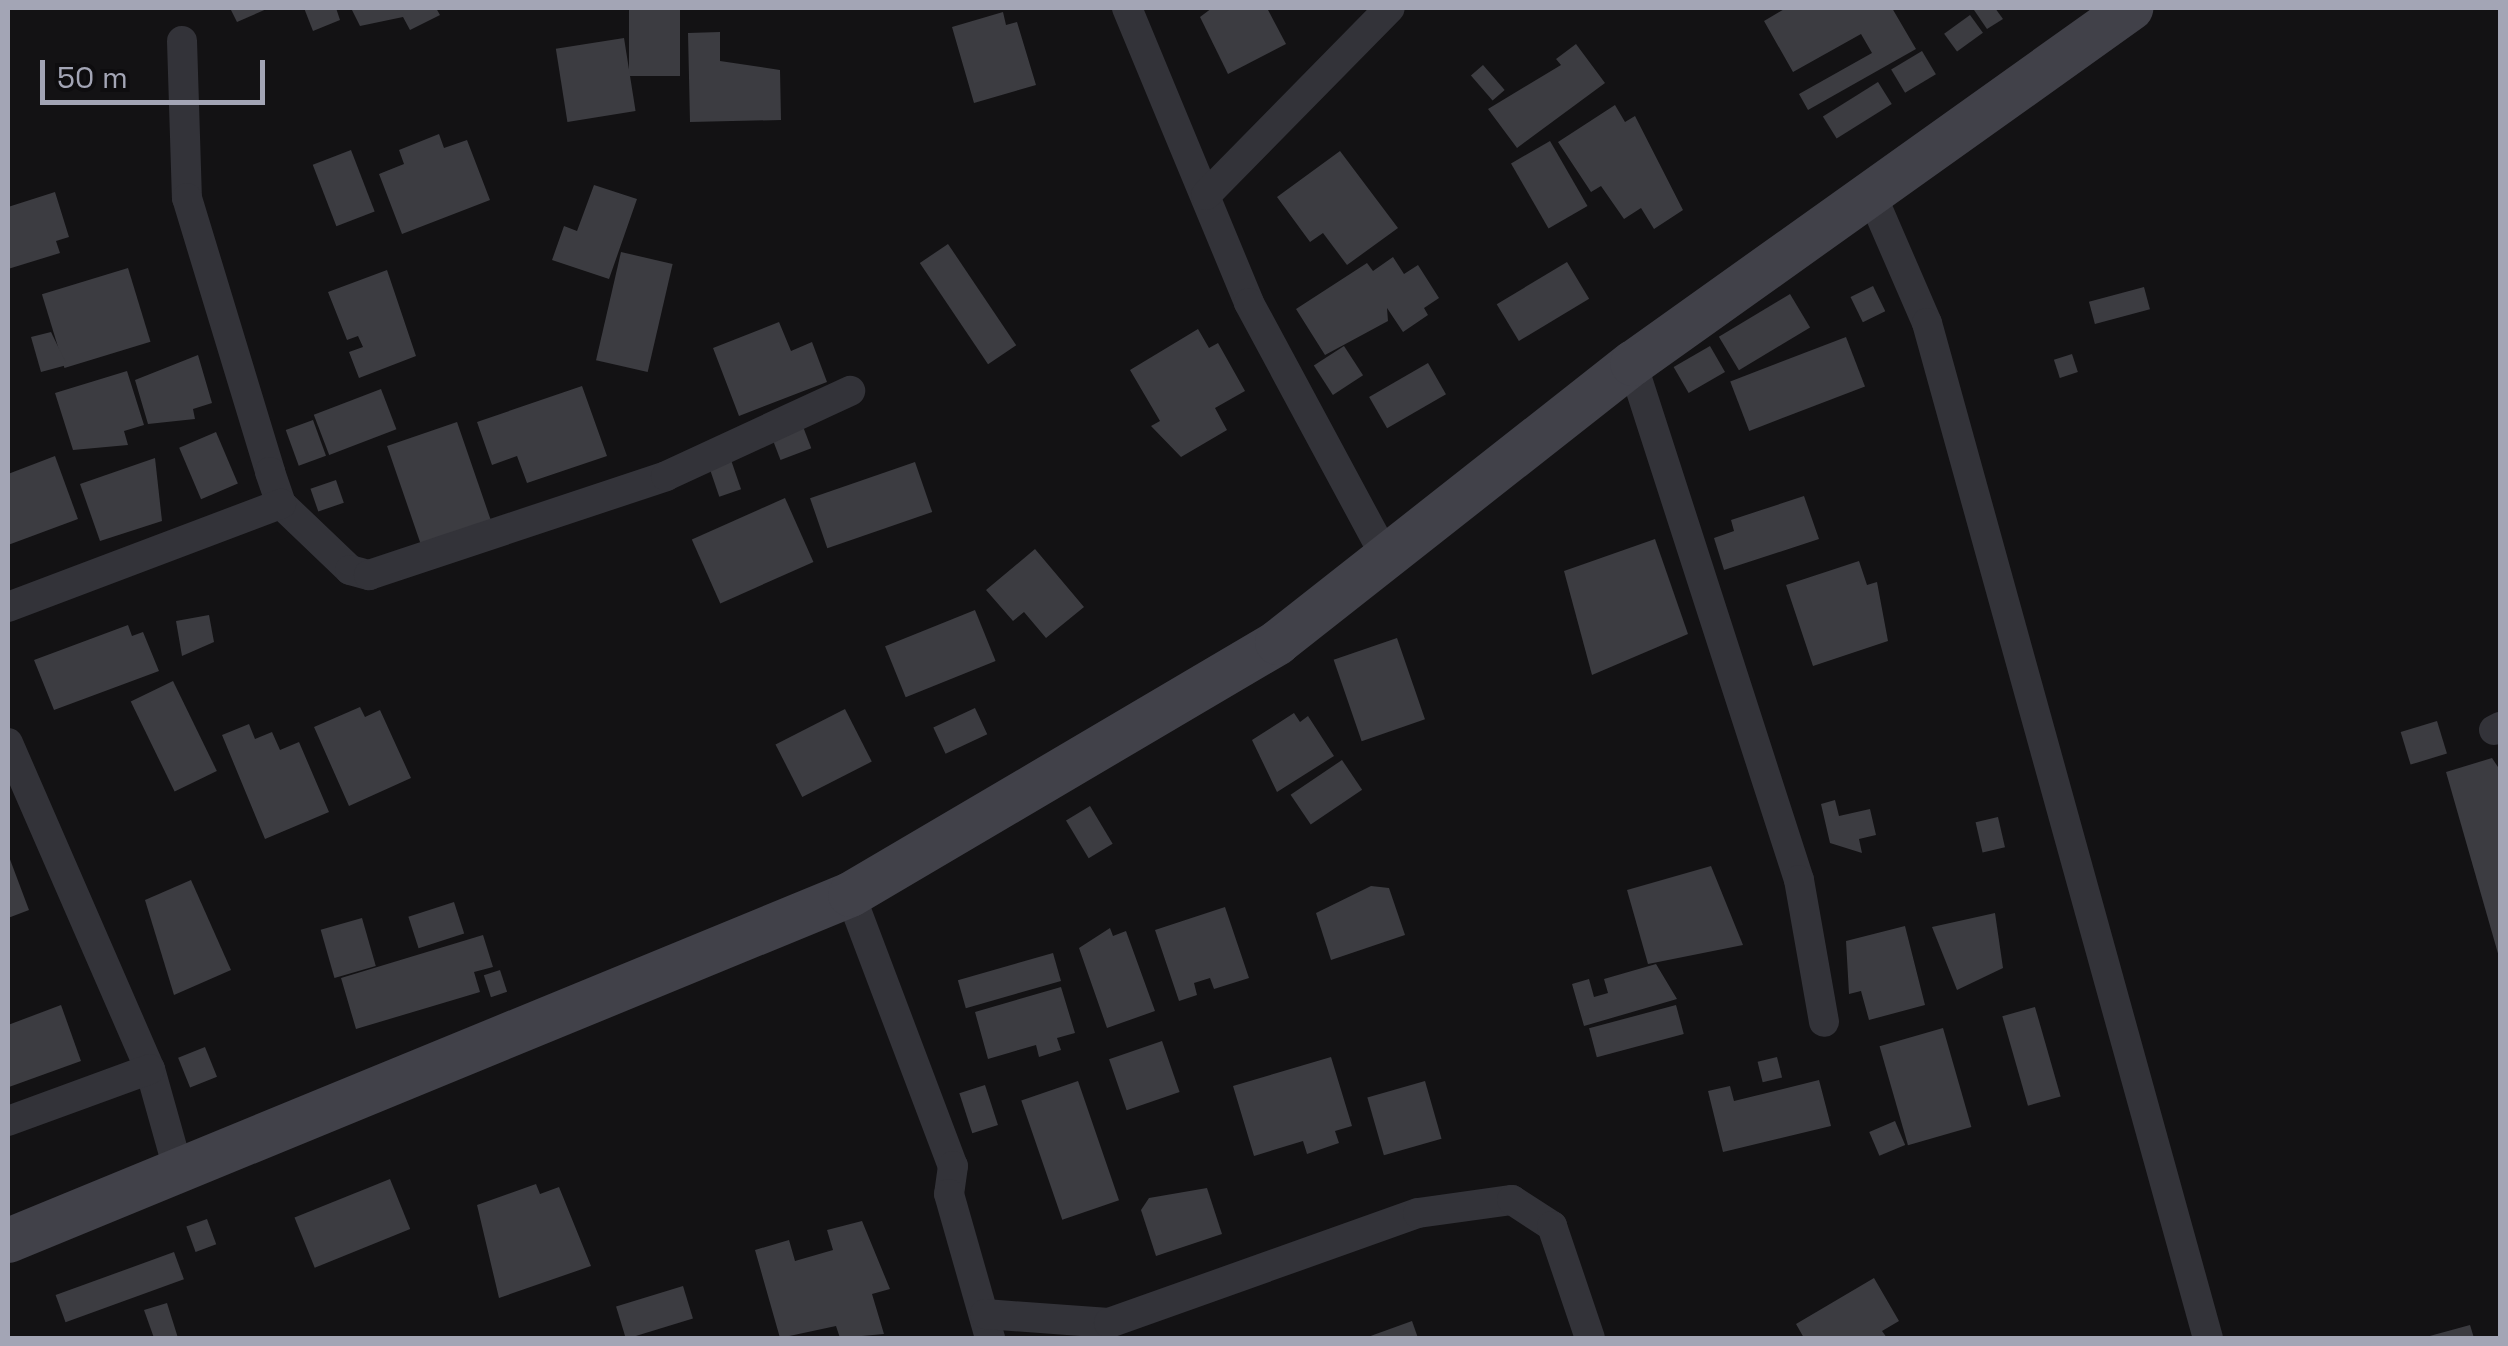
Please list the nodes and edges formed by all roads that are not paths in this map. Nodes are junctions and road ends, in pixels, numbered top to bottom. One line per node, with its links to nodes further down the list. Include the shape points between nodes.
1 (1128, 8): 5 (street)
2 (1390, 8): 5 (street)
3 (2130, 8): 6 (street)
4 (182, 41): 9 (street, via 187,198)
5 (1206, 195): 10 (street, via 1249,303)
6 (1872, 196): 7 (street); 21 (street, via 1927,323)
7 (1632, 362): 10 (street); 14 (street, via 1798,880)
8 (850, 391): 9 (street, via 666,476 369,576 330,558)
9 (281, 504): 11 (street)
10 (1384, 554): 13 (street, via 1278,642)
11 (8, 607)
12 (8, 743): 15 (street)
13 (850, 894): 17 (street); 19 (street, via 953,1166 949,1194)
14 (1824, 1022)
15 (150, 1069): 16 (street); 17 (street)
16 (8, 1121)
17 (180, 1172): 18 (street)
18 (8, 1240)
19 (987, 1326): 20 (street, via 1108,1322 1418,1213 1512,1200 1552,1226)
20 (1590, 1338)
21 (2208, 1338)

